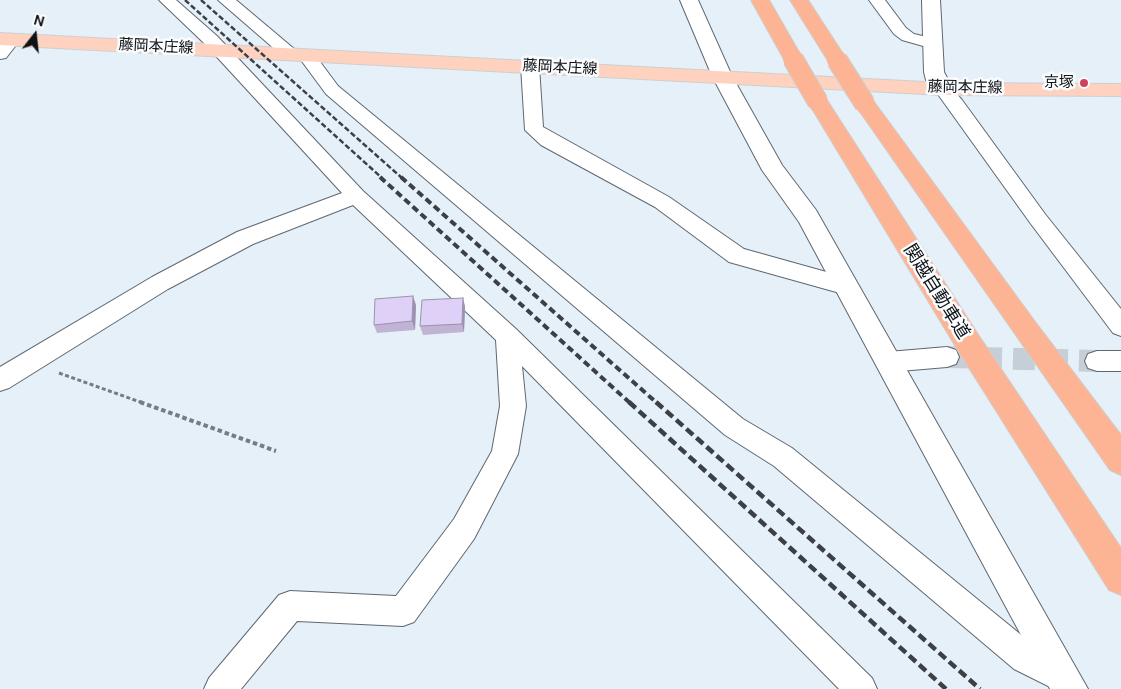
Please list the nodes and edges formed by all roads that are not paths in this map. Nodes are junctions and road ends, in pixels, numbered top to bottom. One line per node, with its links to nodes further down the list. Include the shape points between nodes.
1 (167, 0): 10 (street)
2 (226, 0): 11 (street)
3 (689, 0): 13 (street)
4 (760, 0): 26 (highway, 関越自動車道, bridge, via 818,102 969,344)
5 (799, 0): 25 (highway, bridge, via 865,104)
6 (877, 0): 9 (street, via 900,31 908,37)
7 (931, 0): 9 (street)
8 (4, 44): 10 (main road, 藤岡本庄線)
9 (934, 44): 14 (street, via 934,72)
10 (219, 50): 11 (main road, 藤岡本庄線); 16 (street)
11 (298, 54): 12 (main road, 藤岡本庄線); 27 (street, via 332,90 727,421 783,457 1024,658)
12 (530, 66): 13 (main road, 藤岡本庄線); 17 (street, via 534,130 548,140 662,202 737,256)
13 (722, 76): 14 (main road, 藤岡本庄線); 17 (street, via 773,170 808,216)
14 (943, 89): 15 (main road, 藤岡本庄線); 18 (street)
15 (1121, 90)
16 (356, 196): 19 (street); 24 (street, via 245,238 160,283)
17 (847, 286): 23 (street)
18 (1121, 326)
19 (508, 336): 28 (street, via 513,406 505,454 464,529 403,610 290,606); 29 (street)
20 (947, 357): 23 (street)
21 (1121, 360): 22 (street)
22 (1097, 361)
23 (888, 362): 27 (street)
24 (0, 380)
25 (1121, 460)
26 (1121, 578)
27 (1067, 683)
28 (220, 689)
29 (861, 689)

